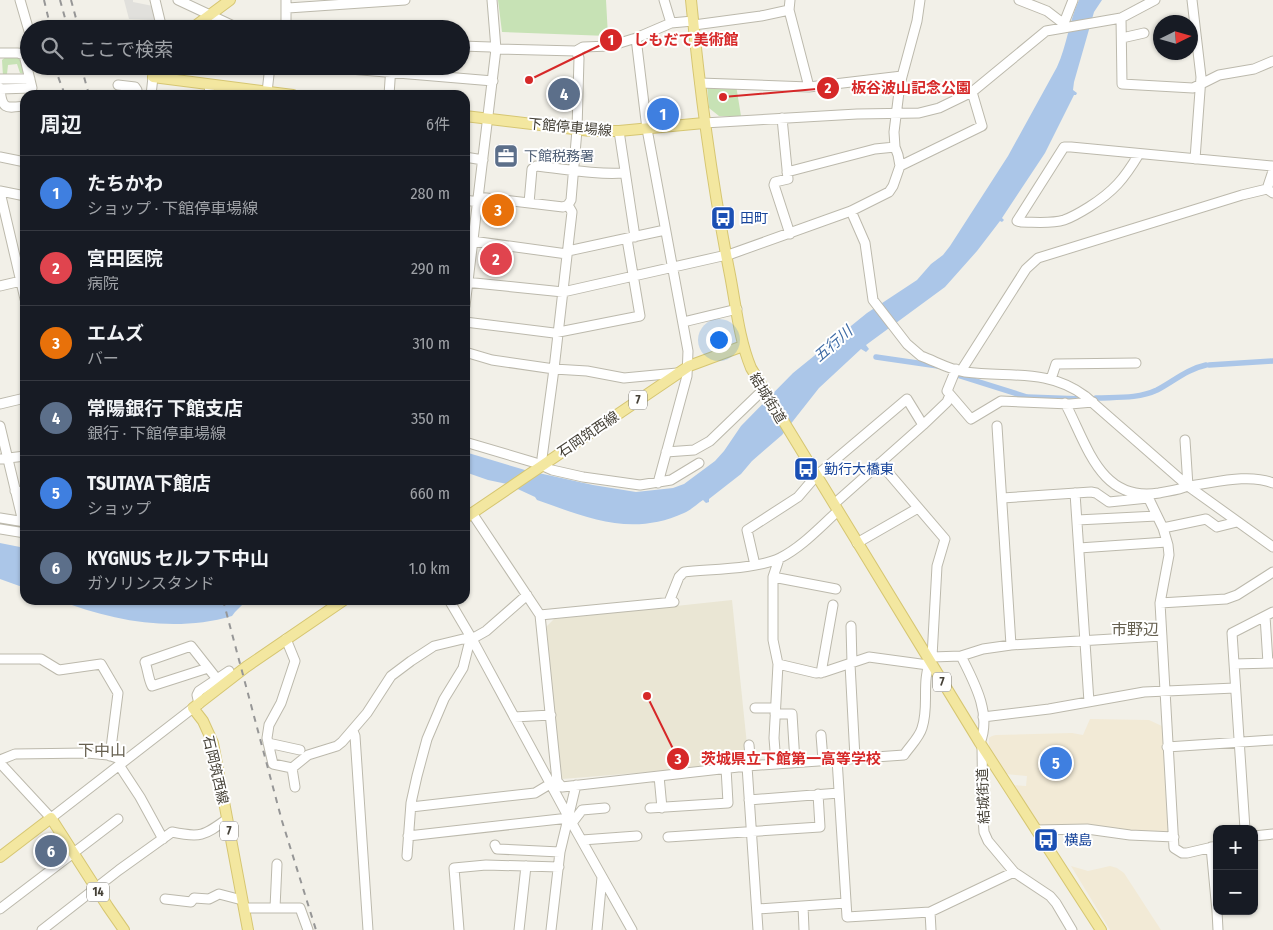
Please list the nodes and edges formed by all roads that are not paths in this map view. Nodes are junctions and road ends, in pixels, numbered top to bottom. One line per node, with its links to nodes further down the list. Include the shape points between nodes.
1 (20, 0): 19 (street)
2 (155, 0): 20 (street)
3 (178, 0): 17 (street)
4 (230, 0): 17 (main road)
5 (405, 0): 15 (street)
6 (492, 0): 31 (street)
7 (664, 0): 24 (street)
8 (692, 0): 25 (main road, 結城街道 / 7)
9 (790, 0): 16 (street)
10 (920, 0): 40 (street)
11 (1019, 0): 26 (street, via 1047,12)
12 (1073, 0): 26 (street)
13 (1155, 0): 18 (street)
14 (1192, 0): 45 (street)
15 (287, 4): 23 (street)
16 (789, 10): 25 (street); 49 (street)
17 (210, 15): 21 (main road); 22 (street)
18 (1121, 18): 26 (street); 29 (street)
19 (26, 20)
20 (160, 20)
21 (203, 20)
22 (221, 20)
23 (286, 20)
24 (671, 23): 25 (street); 28 (street)
25 (694, 23): 44 (main road, 結城街道 / 7)
26 (1063, 26): 55 (street, via 1046,31)
27 (1144, 34): 29 (street)
28 (636, 38): 32 (street); 63 (street)
29 (1122, 38): 45 (street, via 1122,84 1193,88)
30 (470, 46): 31 (street)
31 (496, 49): 32 (street); 43 (street)
32 (576, 51): 64 (street, via 579,58)
33 (3, 53): 34 (street); 35 (street)
34 (20, 53)
35 (0, 60)
36 (1273, 61): 45 (street, via 1254,69 1219,75)
37 (268, 75): 53 (street)
38 (391, 75): 54 (street)
39 (437, 75): 43 (street)
40 (902, 76): 49 (street); 58 (street)
41 (153, 77): 51 (street); 52 (main road)
42 (0, 79): 47 (street)
43 (493, 81): 61 (street)
44 (700, 83): 49 (street); 62 (main road, 結城街道 / 7)
45 (1202, 83): 70 (street)
46 (118, 85): 50 (street)
47 (32, 87): 48 (street)
48 (0, 88): 56 (street)
49 (809, 88)
50 (138, 90)
51 (152, 90)
52 (209, 90)
53 (265, 90)
54 (389, 90)
55 (972, 92): 58 (street, via 929,112); 73 (street, via 982,126)
56 (2, 105): 57 (street)
57 (20, 106)
58 (896, 113): 60 (street); 66 (street)
59 (470, 117): 61 (main road, 下館停車場線)
60 (782, 118): 62 (street); 77 (street)
61 (488, 119): 64 (main road, 下館停車場線); 71 (street)
62 (704, 123): 63 (main road, 下館停車場線); 93 (main road, 結城街道 / 7)
63 (647, 129): 65 (main road, 下館停車場線); 87 (street)
64 (577, 130): 65 (main road, 下館停車場線); 75 (street)
65 (619, 131): 78 (street)
66 (895, 146): 73 (street); 77 (street, via 875,148)
67 (1139, 154): 67 (street, via 1064,147 1017,221 1053,222 1078,214 1116,188); 70 (street)
68 (0, 157): 72 (street)
69 (470, 159): 71 (street)
70 (1195, 159): 74 (street)
71 (483, 160): 83 (street)
72 (20, 161)
73 (900, 166): 86 (street, via 889,192)
74 (1273, 166)
75 (574, 170): 78 (street); 84 (street, via 536,166 532,169); 85 (street)
76 (1273, 171): 79 (street)
77 (787, 172): 88 (street, via 788,179 774,185)
78 (624, 173): 90 (street)
79 (1270, 191): 110 (street, via 1242,195 1038,258 1026,269)
80 (0, 192): 81 (street); 95 (street)
81 (20, 195)
82 (470, 200): 83 (street)
83 (478, 200): 84 (street); 89 (street)
84 (529, 203): 85 (street)
85 (568, 206): 92 (street, via 572,212)
86 (851, 210): 88 (street); 110 (street, via 865,243 874,302 907,344 921,356)
87 (665, 230): 90 (street); 94 (street)
88 (790, 234): 93 (street)
89 (470, 236)
90 (631, 238): 92 (street); 96 (street)
91 (470, 241): 92 (street)
92 (567, 253): 100 (street)
93 (726, 256): 94 (street); 101 (main road, 結城街道 / 7)
94 (672, 268): 96 (street); 102 (street)
95 (20, 272)
96 (634, 276): 100 (street); 104 (street, via 640,316)
97 (20, 281): 99 (street)
98 (470, 282): 100 (street)
99 (0, 286)
100 (563, 292): 104 (street)
101 (736, 309): 102 (street); 105 (main road, 結城街道 / 7)
102 (683, 322): 108 (street)
103 (470, 323): 104 (street)
104 (558, 332): 109 (street)
105 (743, 346): 108 (main road, 石岡筑西線 / 7); 113 (main road, 結城街道 / 7)
106 (470, 353): 109 (street)
107 (1136, 363): 112 (street, via 1056,364)
108 (688, 366): 111 (main road, 石岡筑西線 / 7); 124 (street)
109 (554, 369): 111 (street, via 624,378); 129 (street)
110 (959, 370): 112 (street); 114 (street, via 947,388)
111 (677, 373): 129 (main road, 石岡筑西線 / 7)
112 (1051, 379): 116 (street, via 1070,386)
113 (764, 391): 124 (street, via 710,442 694,450); 130 (main road, 結城街道 / 7)
114 (950, 395): 117 (street, via 971,419 1001,401); 119 (street)
115 (20, 399): 118 (street)
116 (1093, 402): 117 (street); 133 (street)
117 (1066, 403): 137 (street, via 1086,448 1102,474 1124,490)
118 (0, 404)
119 (924, 425): 128 (street); 130 (street, via 908,399)
120 (997, 426): 138 (street)
121 (1, 432): 126 (street)
122 (1185, 440): 133 (street)
123 (470, 443): 129 (street)
124 (666, 452): 131 (street)
125 (20, 457): 126 (street)
126 (4, 459): 134 (street)
127 (699, 463): 131 (street, via 671,480)
128 (880, 463): 139 (street); 140 (street)
129 (542, 465): 131 (street, via 583,477 625,484); 141 (main road, 石岡筑西線 / 7)
130 (816, 476): 139 (main road, 結城街道 / 7); 155 (street, via 798,497 747,530)
131 (658, 483)
132 (1273, 483): 133 (street, via 1251,478)
133 (1188, 486): 137 (street); 146 (street)
134 (15, 491): 135 (street); 147 (street)
135 (20, 492)
136 (1076, 493): 137 (street, via 1093,492 1114,503); 138 (street); 145 (street)
137 (1148, 497): 142 (street)
138 (1002, 498): 171 (street)
139 (836, 508): 150 (main road, 結城街道 / 7); 154 (street)
140 (918, 508): 150 (street); 174 (street, via 945,539 937,566)
141 (470, 515)
142 (1157, 516): 145 (street); 148 (street)
143 (0, 518): 147 (street)
144 (470, 519): 159 (street)
145 (1077, 520): 153 (street)
146 (1237, 522): 148 (street, via 1217,527 1206,518); 152 (street)
147 (20, 526): 149 (street)
148 (1163, 528): 151 (street)
149 (0, 529)
150 (857, 542): 174 (main road, 結城街道 / 7)
151 (1167, 542): 153 (street); 160 (street)
152 (1273, 547)
153 (1079, 548): 170 (street)
154 (779, 559): 155 (street); 156 (street)
155 (755, 565): 165 (street, via 684,572 679,577 672,602)
156 (773, 576): 158 (street); 176 (street, via 773,640)
157 (1272, 577): 160 (street, via 1226,599)
158 (836, 589)
159 (527, 595): 165 (street); 169 (street, via 486,631)
160 (1160, 603): 167 (street)
161 (337, 605): 168 (main road)
162 (452, 605): 169 (street)
163 (832, 605): 181 (street)
164 (1269, 614): 175 (street); 178 (street, via 1232,633)
165 (540, 615): 189 (street)
166 (851, 626): 177 (street)
167 (1162, 636): 170 (street); 184 (street)
168 (286, 639): 186 (main road); 196 (street, via 295,661 281,703 269,725)
169 (471, 639): 190 (street); 192 (street, via 434,646 391,676); 219 (street, via 463,668 444,699 427,739)
170 (1084, 641): 171 (street); 185 (street)
171 (1011, 645): 172 (street)
172 (962, 656): 174 (street); 191 (street, via 979,694)
173 (0, 659): 201 (street, via 41,659 59,670 101,664 118,693)
174 (930, 661): 177 (street, via 869,657); 198 (main road, 結城街道 / 7); 202 (street, via 924,685 922,728 904,755)
175 (1271, 663): 178 (street)
176 (778, 664): 181 (street); 188 (street)
177 (851, 664): 181 (street); 202 (street)
178 (1234, 664): 183 (street)
179 (208, 668): 179 (street, via 191,646 145,662 152,686); 182 (street)
180 (229, 671): 182 (street)
181 (821, 672)
182 (217, 679): 186 (street, via 199,691)
183 (1236, 688): 184 (street); 195 (street)
184 (1166, 692): 185 (street, via 1144,692); 199 (street)
185 (1089, 702): 191 (street)
186 (196, 706): 207 (street); 225 (main road, 石岡筑西線 / 7, via 213,743)
187 (755, 708): 188 (street)
188 (775, 711): 206 (street, via 792,714); 208 (street)
189 (551, 715): 190 (street); 214 (street, via 558,781 562,787)
190 (514, 718): 213 (street)
191 (983, 718): 198 (street)
192 (352, 731): 210 (street, via 337,746 308,755); 263 (street, via 355,736)
193 (821, 735): 203 (street)
194 (1273, 740): 195 (street)
195 (1239, 742): 199 (street); 227 (street)
196 (268, 743): 200 (street); 210 (street, via 273,764)
197 (749, 745): 209 (street)
198 (981, 745): 228 (main road, 結城街道 / 7); 247 (street, 結城街道, via 984,832)
199 (1168, 747): 235 (street)
200 (300, 750)
201 (110, 756): 205 (street, via 87,753 15,754); 207 (street, via 118,758)
202 (855, 758): 204 (street)
203 (823, 760): 204 (street); 206 (street)
204 (837, 760): 216 (street)
205 (0, 761): 223 (street)
206 (794, 762): 208 (street)
207 (121, 764): 223 (street); 236 (street)
208 (776, 764): 209 (street)
209 (749, 766): 211 (street); 218 (street)
210 (292, 768): 215 (street)
211 (726, 768): 212 (street); 222 (street, via 728,803)
212 (659, 776): 214 (street); 222 (street)
213 (550, 784): 219 (street, via 535,793); 226 (street)
214 (576, 785): 226 (street)
215 (295, 787)
216 (839, 793): 217 (street); 251 (street)
217 (818, 794): 218 (street); 229 (street, via 820,827)
218 (749, 800): 229 (street)
219 (411, 807): 231 (street)
220 (605, 808): 226 (street, via 582,810)
221 (650, 808): 222 (street)
222 (662, 808)
223 (51, 818): 241 (main road, 14); 243 (main road)
224 (118, 819): 241 (street)
225 (227, 819): 236 (street, via 211,831 193,837 172,832); 252 (main road, 石岡筑西線 / 7)
226 (570, 820): 231 (street); 237 (street); 240 (street)
227 (1245, 825)
228 (1036, 830): 235 (street, via 1087,829); 273 (main road, 結城街道 / 7)
229 (751, 832): 234 (street); 255 (street)
230 (1273, 834): 233 (street)
231 (408, 836): 242 (street)
232 (637, 836): 237 (street)
233 (1258, 836)
234 (668, 837)
235 (1174, 837): 239 (street, via 1174,848 1182,853)
236 (163, 839): 249 (street)
237 (582, 840): 248 (street)
238 (495, 845): 240 (street, via 497,849)
239 (1213, 847)
240 (560, 852): 246 (street)
241 (74, 853): 249 (main road, 14); 256 (street)
242 (407, 856)
243 (0, 857)
244 (277, 864): 254 (street)
245 (526, 866): 246 (street); 264 (street, via 454,868); 265 (street)
246 (558, 868): 266 (street)
247 (1014, 872): 257 (street); 272 (street, 結城街道, via 1050,896)
248 (602, 877): 267 (street); 268 (street)
249 (96, 889): 259 (street); 260 (main road, 14)
250 (165, 899): 252 (street, via 191,902 194,898 209,899 219,894)
251 (846, 903): 253 (street); 257 (street, via 847,917)
252 (243, 904): 254 (street); 261 (main road, 石岡筑西線 / 7)
253 (803, 906): 255 (street); 270 (street)
254 (275, 908): 262 (street, via 300,908)
255 (757, 908): 269 (street)
256 (0, 909)
257 (930, 912): 271 (street)
258 (1217, 915): 274 (street)
259 (42, 930)
260 (124, 930)
261 (248, 930)
262 (308, 930)
263 (368, 930)
264 (459, 930)
265 (520, 930)
266 (551, 930)
267 (597, 930)
268 (632, 930)
269 (758, 930)
270 (804, 930)
271 (932, 930)
272 (1072, 930)
273 (1101, 930)
274 (1218, 930)

